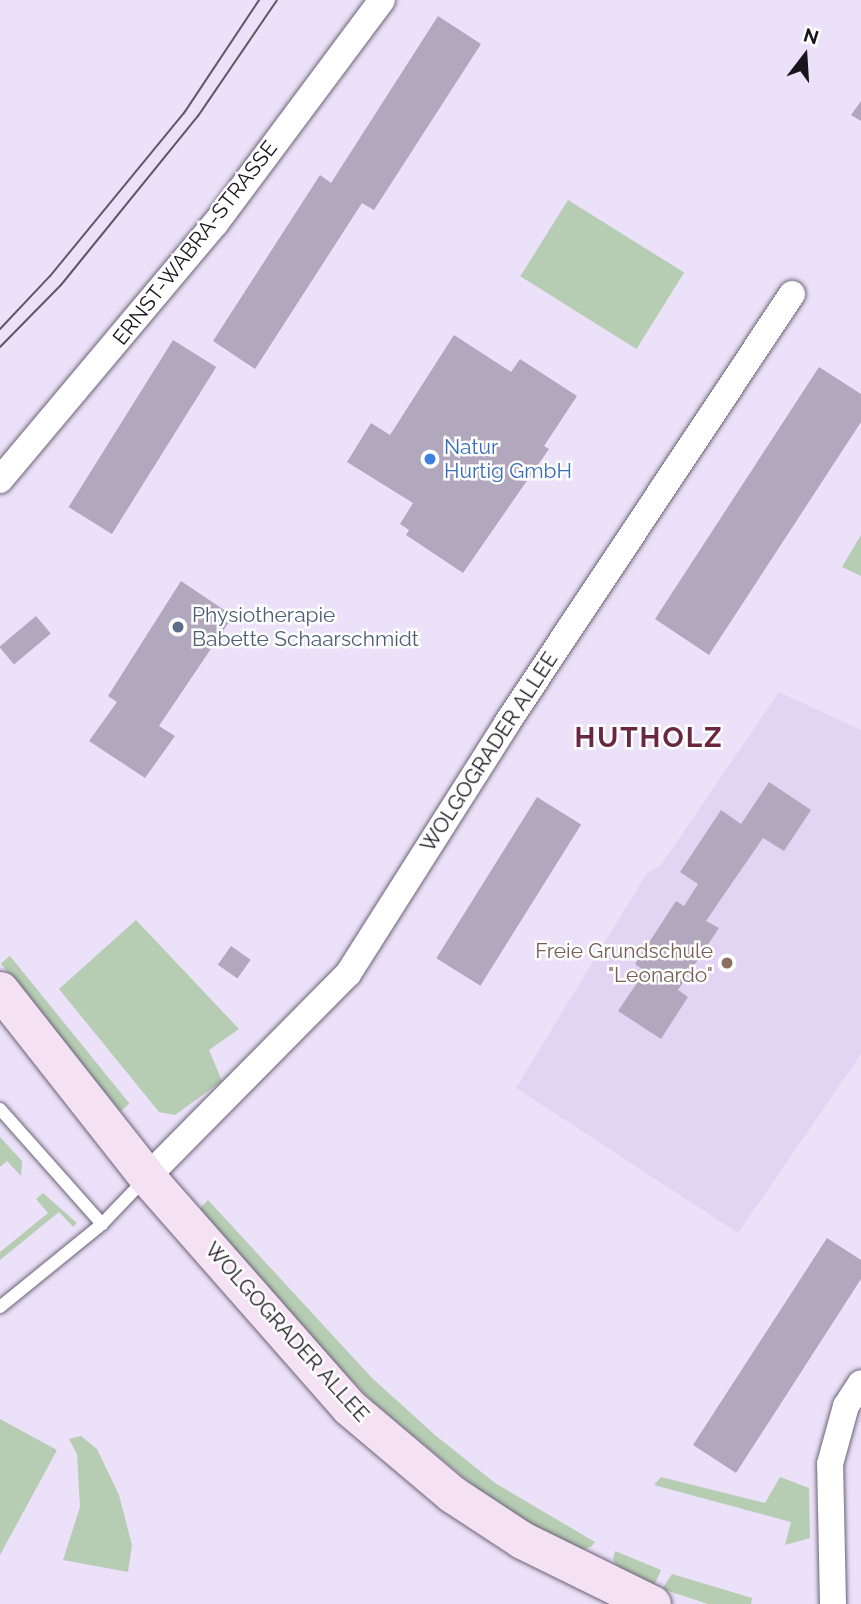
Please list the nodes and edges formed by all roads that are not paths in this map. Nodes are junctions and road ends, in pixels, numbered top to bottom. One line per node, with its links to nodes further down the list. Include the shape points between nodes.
1 (382, 0): 3 (street, ERNST-WABRA-STRASSE, via 215,224)
2 (792, 294): 6 (street, WOLGOGRADER ALLEE, via 507,723 348,974)
3 (0, 480)
4 (0, 990): 6 (main road, WOLGOGRADER ALLEE)
5 (0, 1109): 7 (lane)
6 (147, 1177): 7 (lane); 10 (main road, WOLGOGRADER ALLEE, via 359,1415 452,1494 522,1540)
7 (102, 1224): 8 (lane)
8 (0, 1307)
9 (861, 1383): 11 (street, via 846,1406 830,1464)
10 (652, 1604)
11 (833, 1604)

